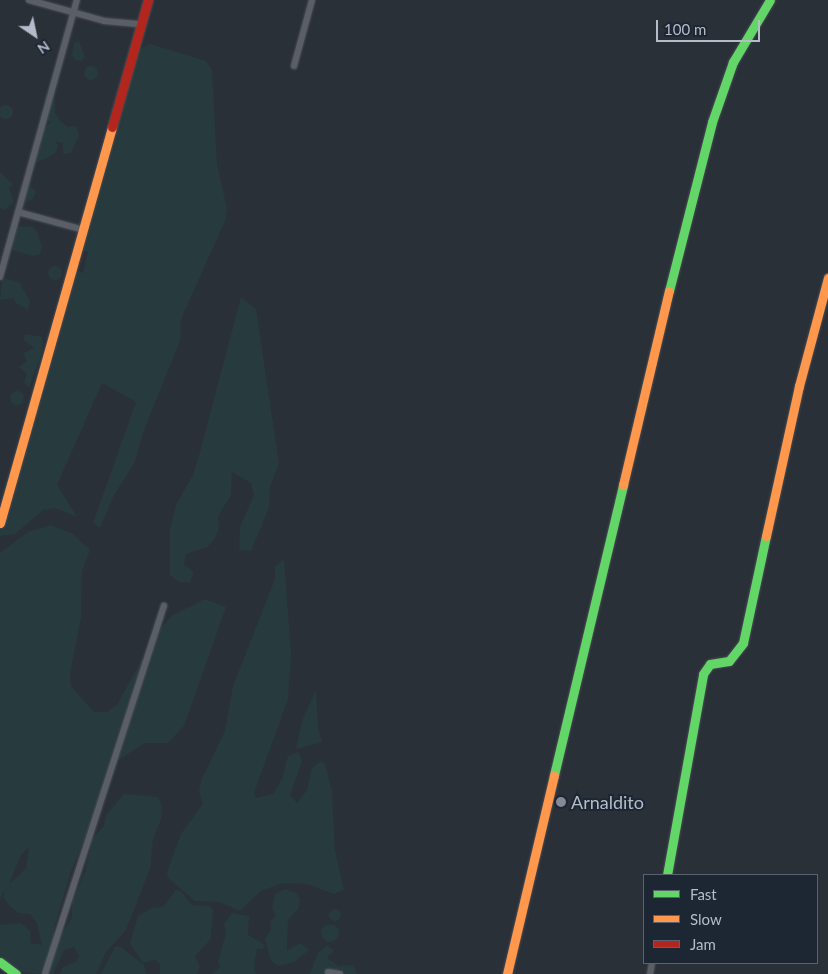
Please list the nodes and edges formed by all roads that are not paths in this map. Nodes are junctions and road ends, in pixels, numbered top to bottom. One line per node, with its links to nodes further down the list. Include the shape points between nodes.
1 (29, 0): 6 (street)
2 (77, 0): 6 (street)
3 (148, 0): 7 (street)
4 (312, 0): 8 (street)
5 (770, 0): 21 (street, via 732,62 712,122 670,284)
6 (73, 13): 7 (street, via 117,23); 9 (street)
7 (141, 24): 10 (street)
8 (294, 66)
9 (18, 212): 10 (street); 11 (street)
10 (84, 230): 13 (street)
11 (0, 277)
12 (828, 278): 15 (street, via 799,386 743,643 730,661 710,664 702,674)
13 (0, 523)
14 (164, 606): 19 (street)
15 (667, 874)
16 (0, 962): 18 (street)
17 (328, 972): 20 (street)
18 (16, 974)
19 (45, 974)
20 (340, 974)
21 (507, 974)

